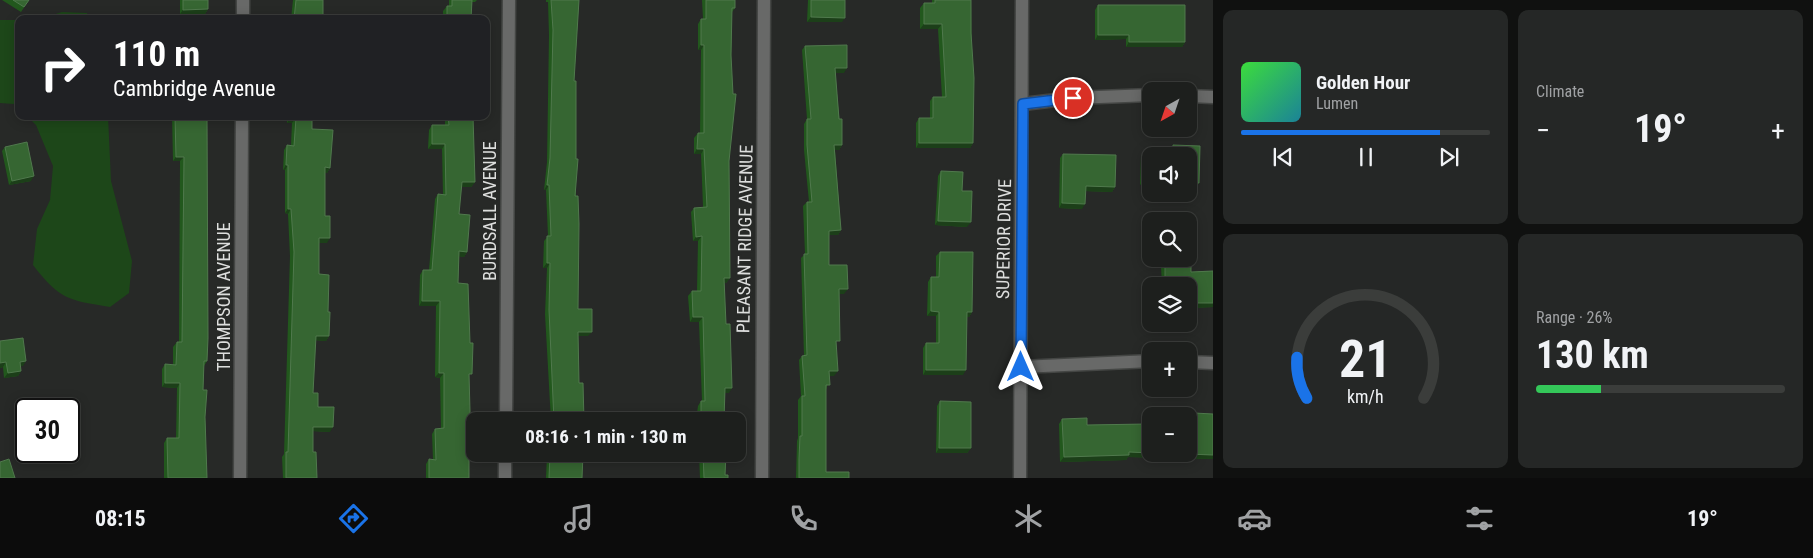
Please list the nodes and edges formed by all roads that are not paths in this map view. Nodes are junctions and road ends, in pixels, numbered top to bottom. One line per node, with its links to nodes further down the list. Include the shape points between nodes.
1 (243, 0): 5 (street)
2 (509, 0): 15 (street, BURDSALL AVENUE)
3 (764, 0): 19 (street, PLEASANT RIDGE AVENUE)
4 (1022, 0): 9 (street, SUPERIOR DRIVE)
5 (243, 15)
6 (1142, 95): 9 (street)
7 (1198, 96): 8 (street)
8 (1213, 97)
9 (1023, 104): 14 (street, SUPERIOR DRIVE)
10 (242, 120): 17 (street, THOMPSON AVENUE)
11 (1142, 361): 14 (street)
12 (1197, 362): 13 (street)
13 (1213, 363)
14 (1021, 367): 20 (street, SUPERIOR DRIVE)
15 (506, 412)
16 (505, 462): 18 (street)
17 (240, 478)
18 (505, 478)
19 (762, 478)
20 (1020, 478)

